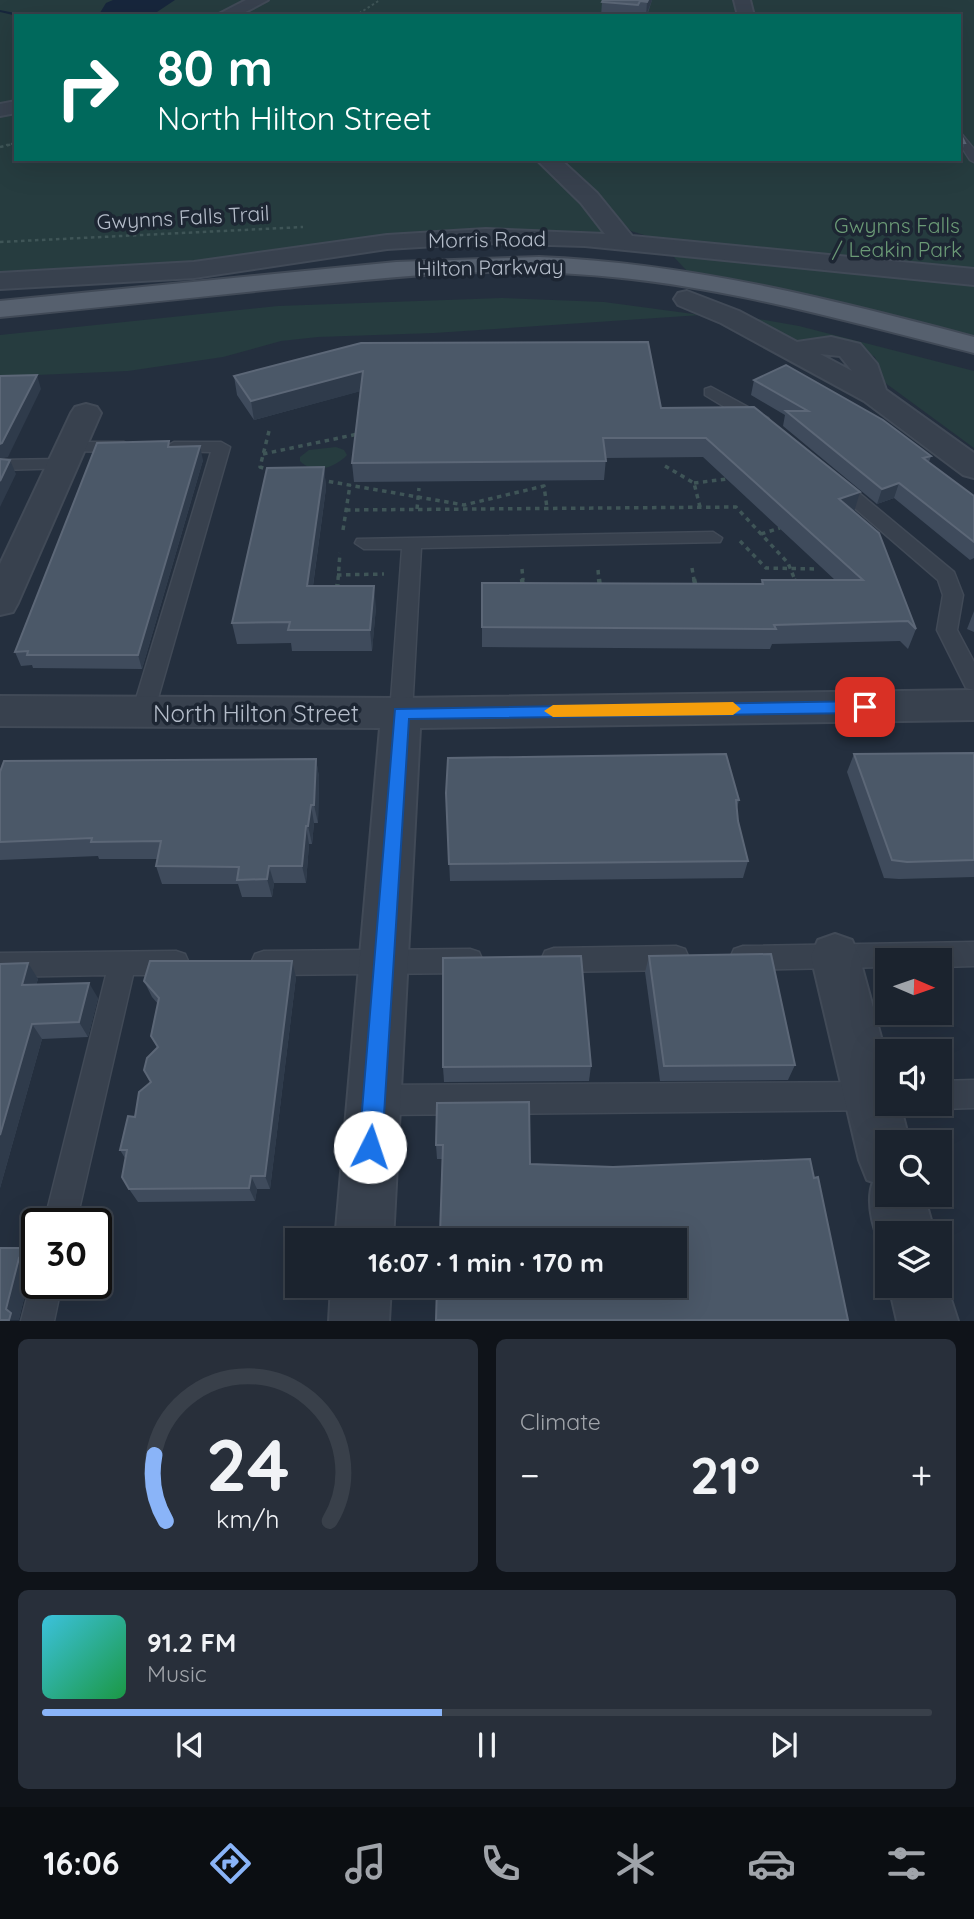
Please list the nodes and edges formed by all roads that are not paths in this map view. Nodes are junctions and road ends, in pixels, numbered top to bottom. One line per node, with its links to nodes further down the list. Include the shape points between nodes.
1 (260, 0): 2 (street)
2 (228, 14)
3 (961, 137): 4 (lane)
4 (974, 158)
5 (549, 161): 6 (street, via 589,198)
6 (625, 243): 7 (street, Morris Road); 8 (street, Morris Road, via 534,236 438,238 194,270)
7 (974, 277)
8 (0, 281)
9 (687, 299): 11 (main road, Hilton Parkway, via 600,289 446,285); 13 (main road, Hilton Parkway, via 790,318); 19 (street, via 730,317 874,395)
10 (0, 309): 12 (main road, Hilton Parkway, via 442,266 572,266 740,289)
11 (0, 327)
12 (974, 345)
13 (974, 364)
14 (711, 392): 16 (lane)
15 (86, 412): 17 (street)
16 (780, 436)
17 (66, 456): 18 (lane); 24 (street); 28 (lane, via 146,447 221,447)
18 (0, 465)
19 (974, 468)
20 (821, 471): 25 (lane, via 947,577 953,595 947,630)
21 (713, 538): 22 (lane)
22 (412, 542): 23 (lane); 29 (lane)
23 (364, 543)
24 (0, 603)
25 (974, 682)
26 (974, 705): 29 (street, North Hilton Street)
27 (0, 711): 28 (street, North Hilton Street)
28 (143, 712): 29 (street, North Hilton Street)
29 (401, 713): 34 (street)
30 (974, 954): 31 (lane)
31 (835, 956): 33 (lane); 39 (street)
32 (490, 961): 34 (lane)
33 (532, 961)
34 (383, 962): 36 (lane); 43 (street)
35 (201, 963): 37 (lane)
36 (240, 963)
37 (122, 964): 38 (lane); 44 (lane)
38 (0, 965)
39 (875, 1083)
40 (974, 1094): 41 (lane)
41 (952, 1095)
42 (875, 1096): 43 (lane)
43 (374, 1100): 45 (street)
44 (64, 1208)
45 (365, 1228)
46 (360, 1298): 50 (street)
47 (922, 1298): 51 (street)
48 (42, 1299): 49 (lane)
49 (37, 1321)
50 (359, 1321)
51 (928, 1321)

